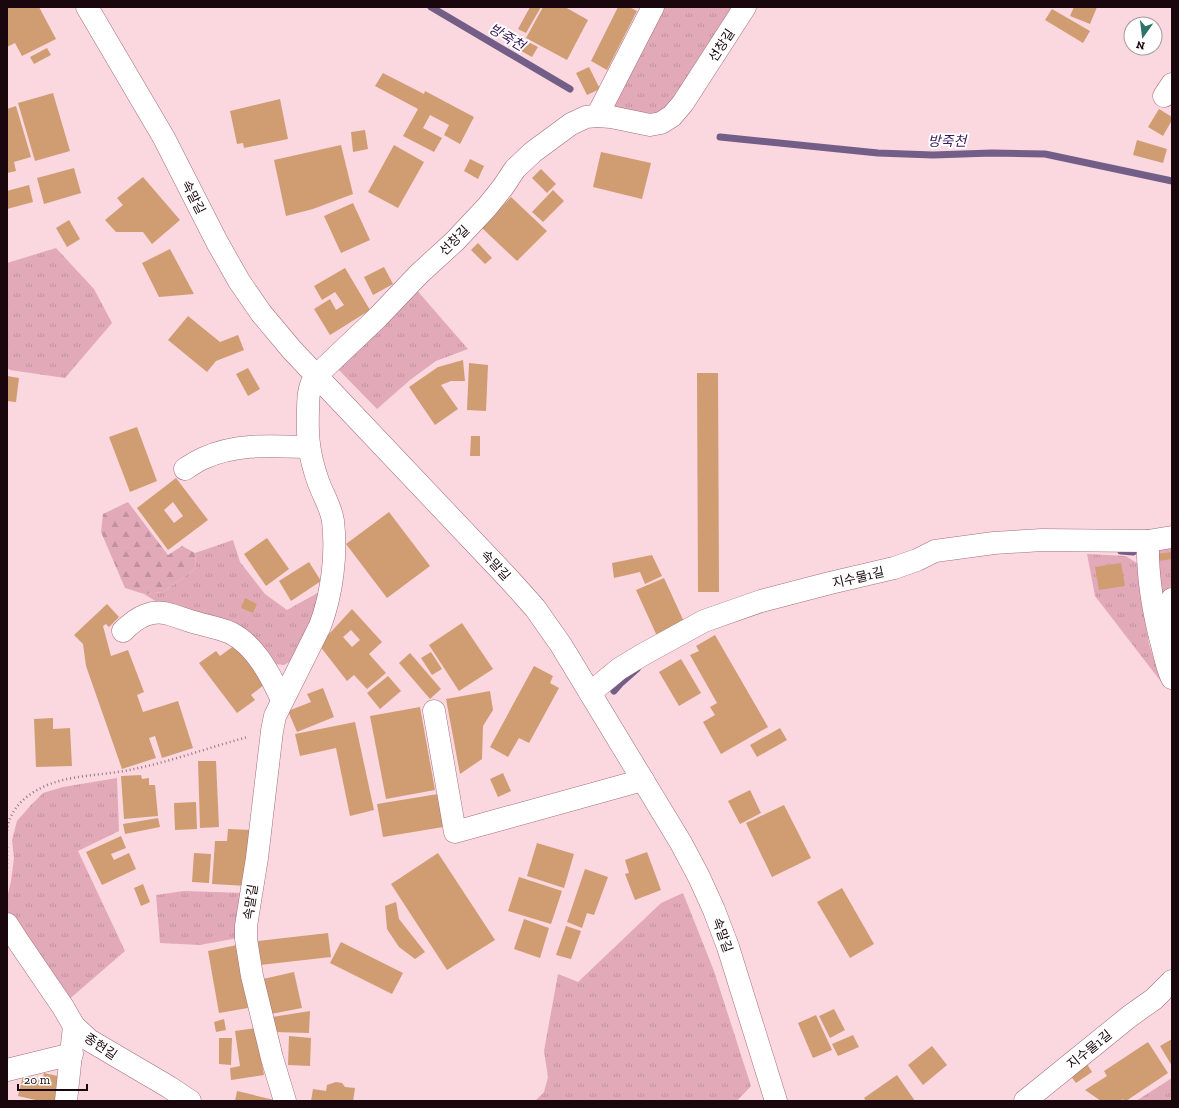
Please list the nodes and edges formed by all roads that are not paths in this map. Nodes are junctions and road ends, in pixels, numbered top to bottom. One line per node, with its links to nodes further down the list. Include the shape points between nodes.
1 (87, 7): 5 (street, 속말길, via 164,138 239,282 261,314)
2 (653, 7): 4 (street)
3 (745, 7): 4 (street, 선창길, via 672,116 661,123 650,125)
4 (597, 116): 5 (street, 선창길, via 570,124 533,152 516,168 487,207 455,241)
5 (317, 375): 6 (street, 속말길, via 308,397); 14 (street, 속말길, via 535,608)
6 (308, 447): 7 (street, via 246,446 203,458); 15 (street, 속말길, via 331,515 333,560 330,592 313,641)
7 (185, 469)
8 (1172, 537): 9 (street, 지수물1길)
9 (1148, 541): 12 (street, via 1149,581); 14 (street, 지수물1길, via 1042,540 935,551 894,568 769,599 704,621 619,669)
10 (1172, 599): 12 (street)
11 (123, 631): 15 (street, via 134,620 156,612 171,614 231,633 265,666)
12 (1160, 637): 13 (street)
13 (1172, 678)
14 (590, 693): 17 (street, 속말길)
15 (282, 700): 26 (street, 속말길, via 272,731 246,939 270,1051)
16 (434, 711): 17 (street, via 455,832)
17 (643, 780): 27 (street, 속말길, via 681,844 714,910)
18 (7, 924): 21 (street, 종현길)
19 (1172, 981): 20 (street, 지수물1길)
20 (1163, 1003): 28 (street, 지수물1길, via 1130,1016)
21 (74, 1026): 22 (street, 종현길); 25 (street, 종현길, via 88,1040)
22 (72, 1054): 23 (street, 종현길); 24 (street, 종현길)
23 (7, 1070)
24 (66, 1101)
25 (190, 1101)
26 (285, 1101)
27 (776, 1101)
28 (1025, 1101)

